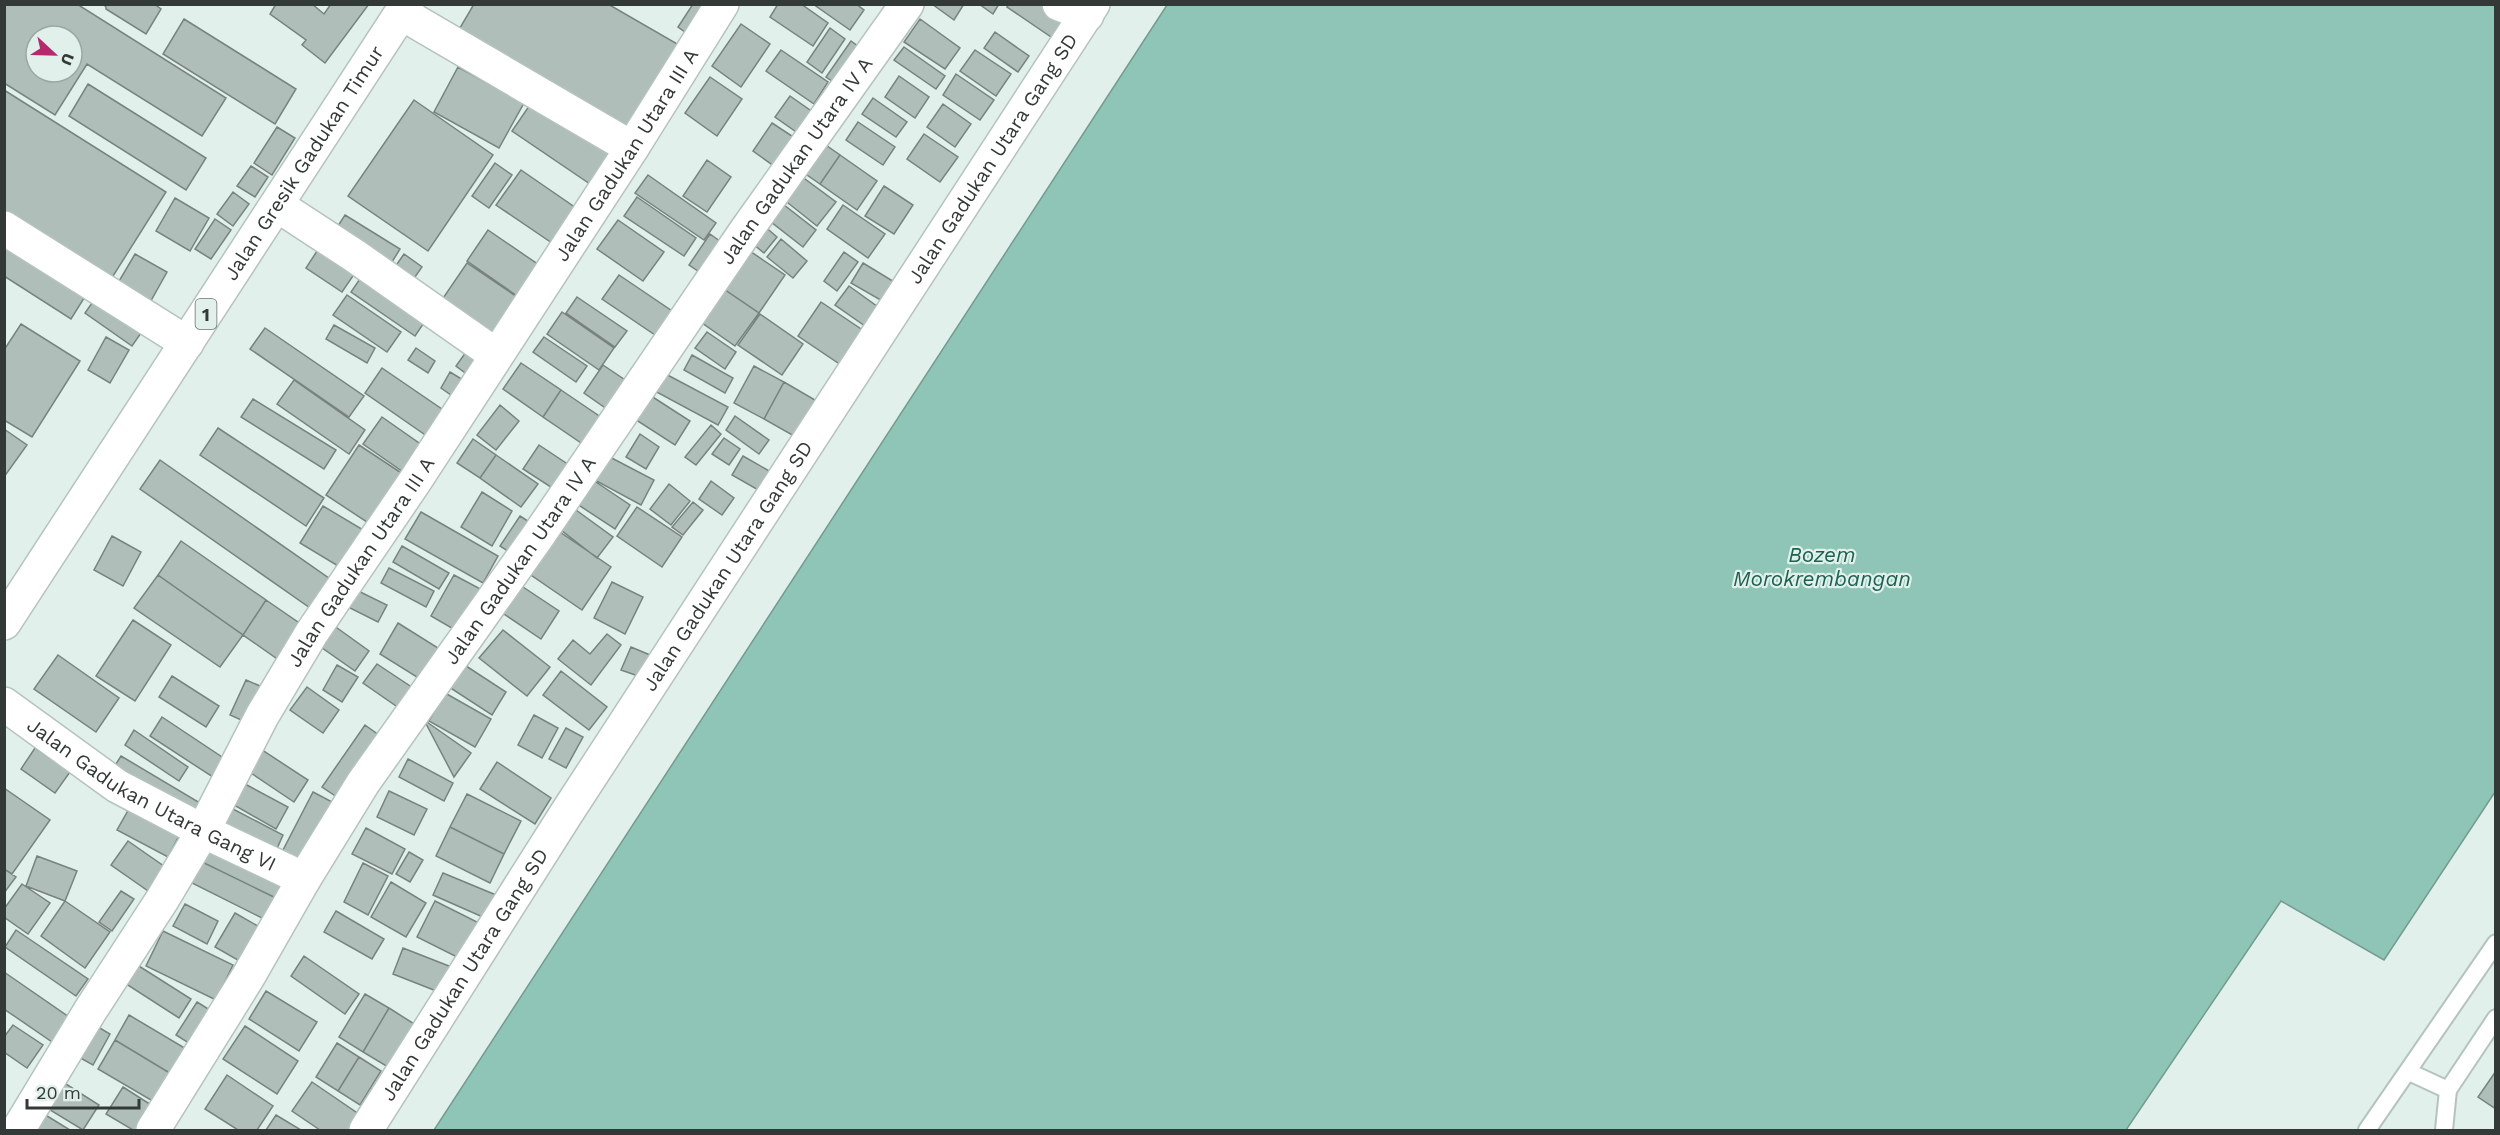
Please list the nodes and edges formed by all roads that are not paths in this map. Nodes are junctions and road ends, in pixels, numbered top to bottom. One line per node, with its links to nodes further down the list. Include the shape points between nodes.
1 (722, 4): 5 (main road, Jalan Gadukan Utara III A)
2 (907, 4): 13 (main road, Jalan Gadukan Utara IV A, via 368,774)
3 (1080, 8): 21 (main road, Jalan Gadukan Utara Gang SD, via 1008,132 566,814)
4 (404, 9): 5 (main road); 6 (main road, Jalan Gresik Gadukan Timur / 1)
5 (632, 148): 9 (main road, Jalan Gadukan Utara III A)
6 (277, 205): 8 (main road, Jalan Gresik Gadukan Timur / 1); 9 (main road)
7 (4, 228): 8 (main road)
8 (187, 343): 10 (main road, Jalan Gresik Gadukan Timur / 1)
9 (496, 356): 12 (main road, Jalan Gadukan Utara III A, via 311,634 262,716)
10 (4, 623)
11 (4, 704): 12 (main road, Jalan Gadukan Utara Gang VI, via 117,786)
12 (203, 831): 13 (main road, Jalan Gadukan Utara Gang VI); 18 (main road, Jalan Gadukan Utara III A, via 90,1011)
13 (304, 879): 20 (main road, Jalan Gadukan Utara IV A)
14 (2496, 943): 16 (lane)
15 (2496, 1018): 17 (lane)
16 (2409, 1072): 17 (lane); 22 (lane)
17 (2448, 1090): 19 (lane)
18 (17, 1115)
19 (2445, 1130)
20 (153, 1131)
21 (366, 1131)
22 (2367, 1131)

